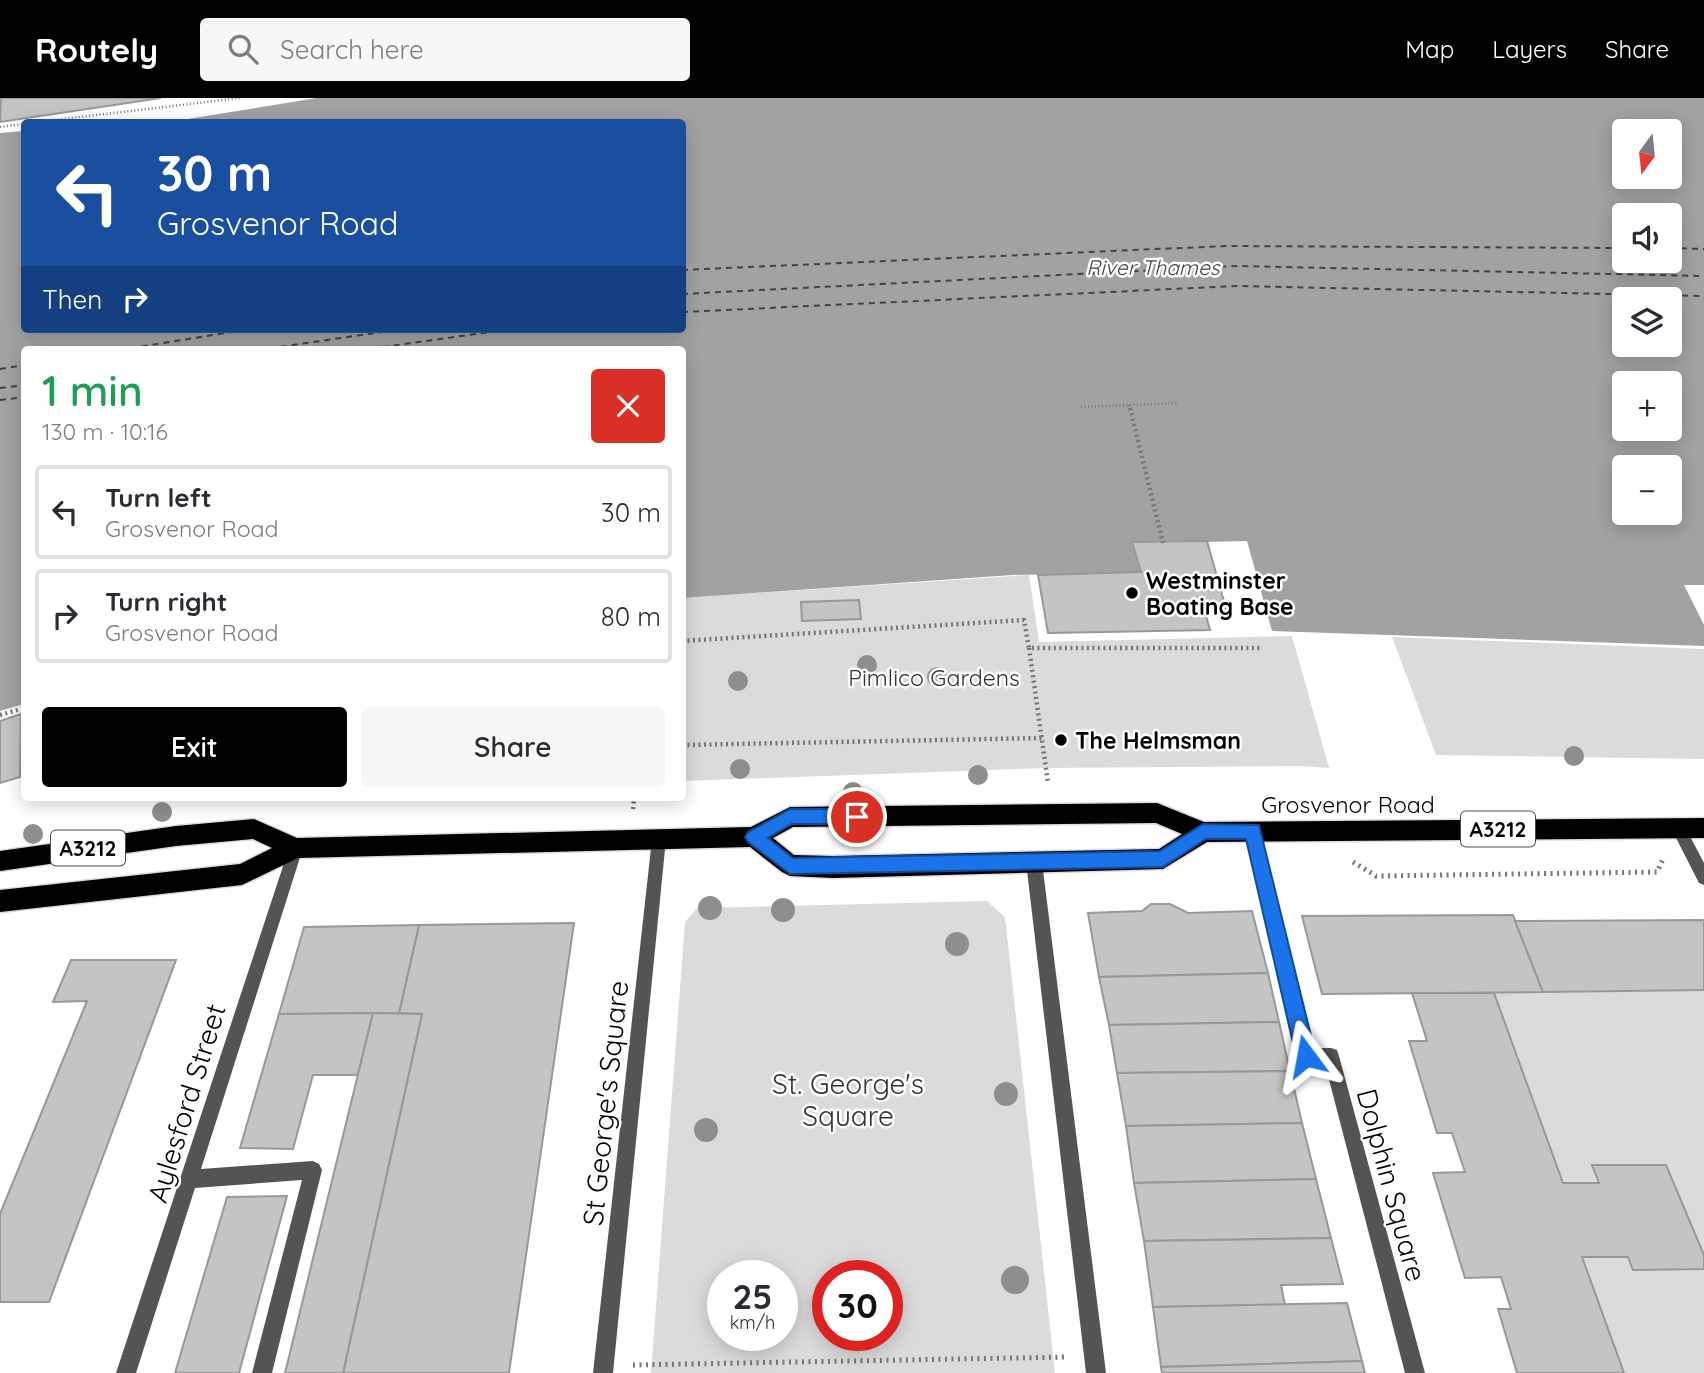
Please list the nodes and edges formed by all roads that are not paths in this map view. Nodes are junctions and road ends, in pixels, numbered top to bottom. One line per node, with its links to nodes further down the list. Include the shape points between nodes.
1 (1678, 828): 2 (highway, Grosvenor Road / A3212); 3 (highway, Grosvenor Road / A3212); 10 (street)
2 (1704, 828)
3 (1253, 831): 4 (highway, Grosvenor Road / A3212); 17 (street, Dolphin Square, via 1306,1056 1331,1056)
4 (1203, 832): 5 (highway, Grosvenor Road / A3212, via 1157,813 1051,813 790,817); 9 (highway, via 1163,859)
5 (754, 837): 6 (highway, Grosvenor Road / A3212); 9 (highway, via 790,866)
6 (659, 839): 7 (highway, Grosvenor Road / A3212); 14 (street, St George's Square)
7 (296, 848): 8 (highway, Grosvenor Road / A3212, via 254,829 176,835); 11 (highway, Grosvenor Road / A3212, via 242,874); 12 (street, Aylesford Street)
8 (0, 861)
9 (1034, 862): 13 (street)
10 (1704, 878)
11 (0, 901)
12 (191, 1179): 15 (street, Aylesford Street); 16 (street, via 313,1170)
13 (1095, 1365)
14 (603, 1369)
15 (126, 1373)
16 (262, 1373)
17 (1415, 1373)

